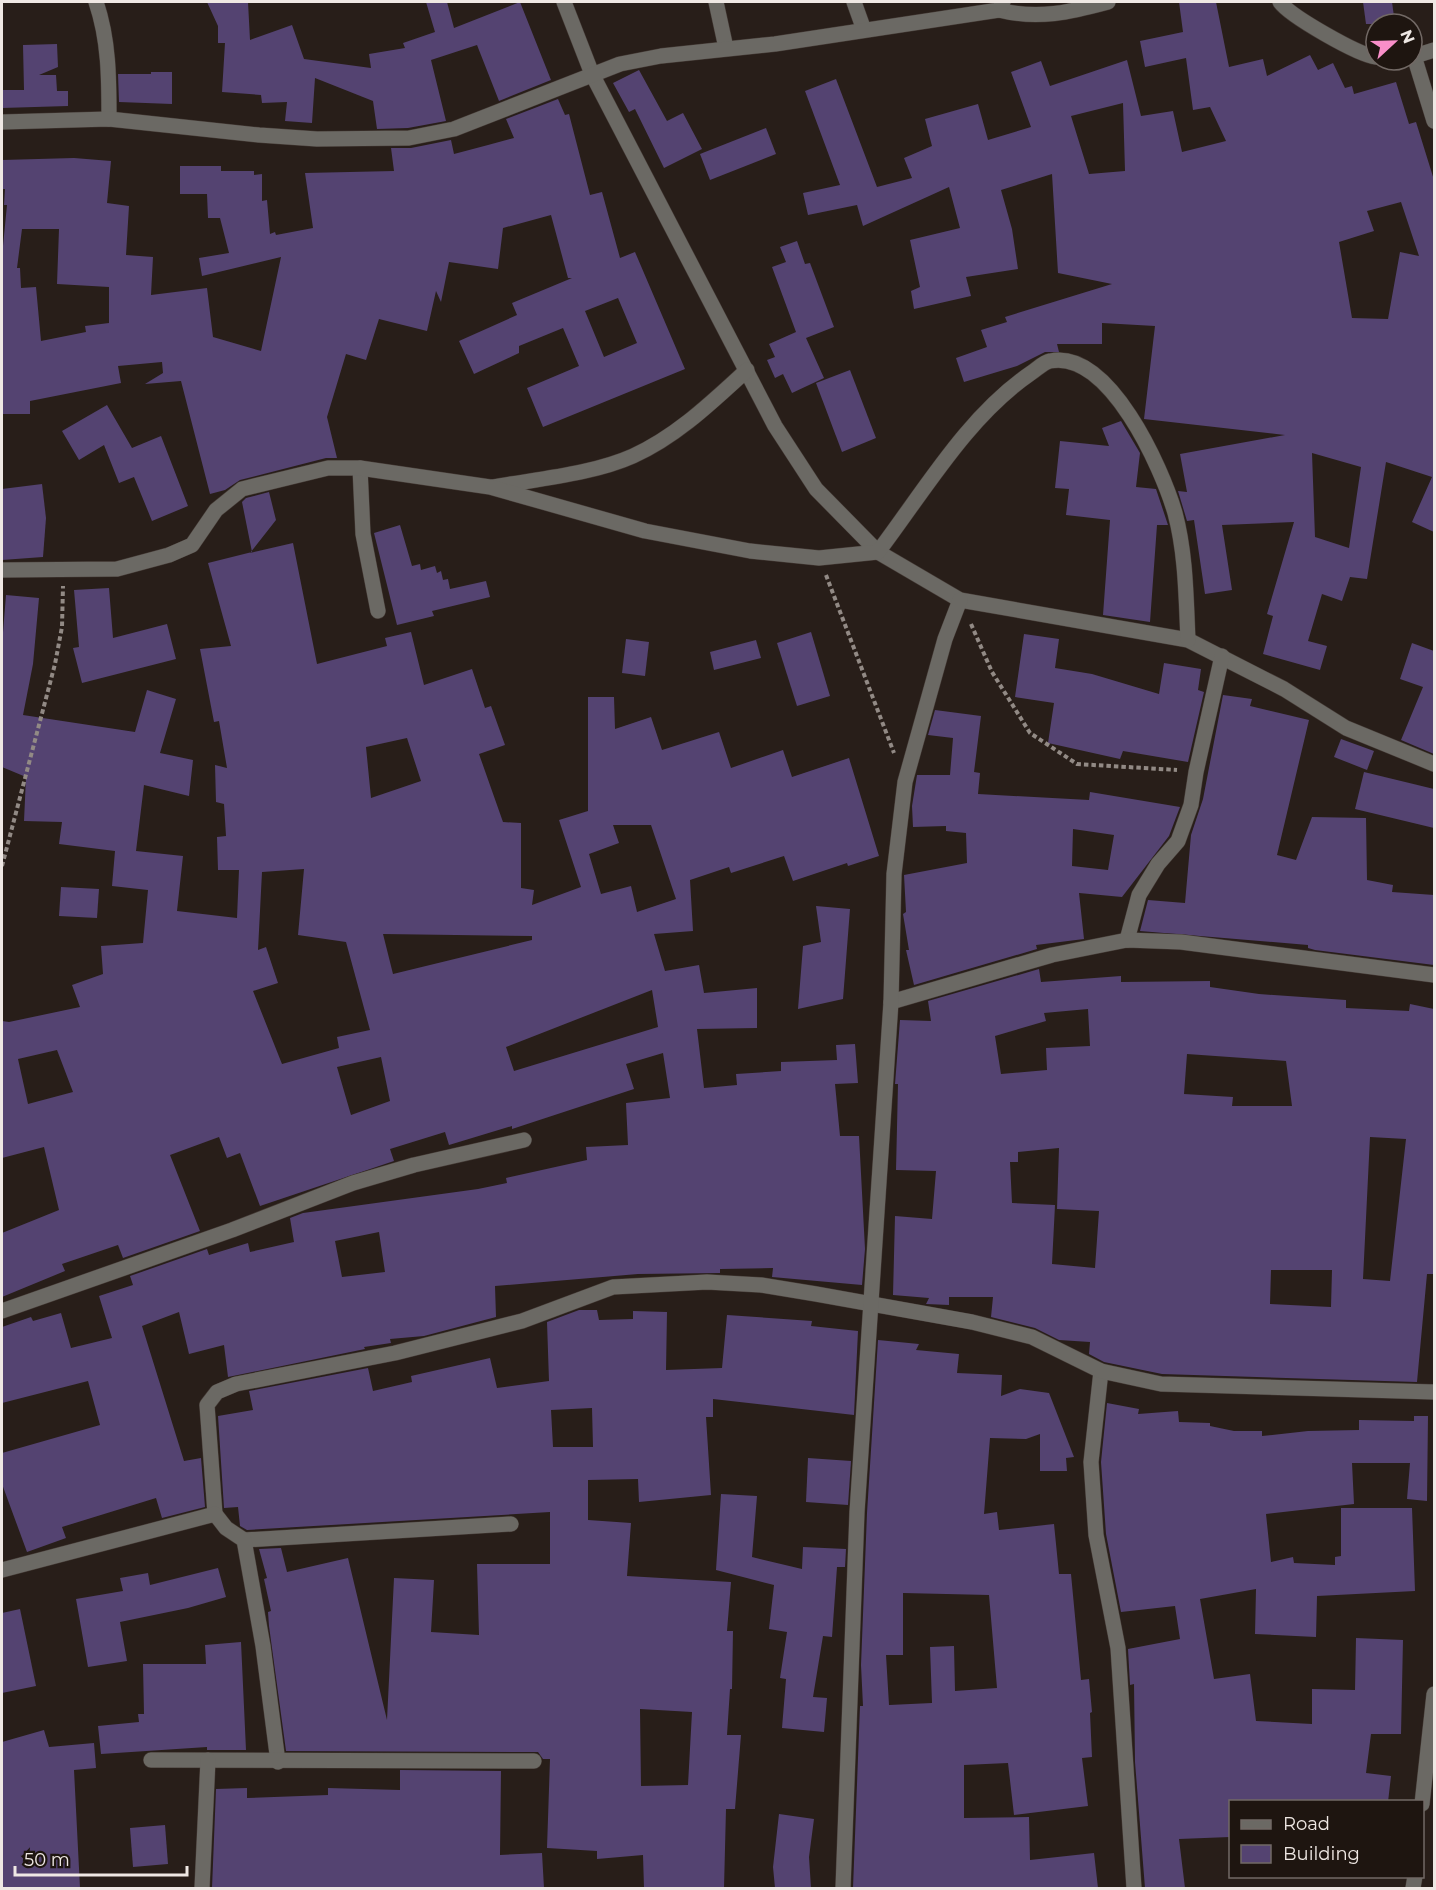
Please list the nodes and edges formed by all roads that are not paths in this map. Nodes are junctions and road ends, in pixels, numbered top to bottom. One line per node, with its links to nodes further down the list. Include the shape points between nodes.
1 (96, 2): 13 (street, via 104,24 110,70)
2 (564, 2): 12 (street)
3 (716, 2): 9 (street)
4 (854, 2): 8 (street)
5 (1108, 2): 7 (street, via 1047,16 1022,16)
6 (1280, 2): 10 (street, via 1302,20)
7 (1001, 6): 8 (street)
8 (864, 30): 9 (street, via 774,45)
9 (726, 48): 12 (street, via 661,56)
10 (1364, 54)
11 (1418, 72): 15 (street)
12 (592, 74): 13 (street, via 454,129 409,138 271,136); 16 (street)
13 (109, 119): 14 (street)
14 (2, 122)
15 (1434, 122)
16 (747, 370): 18 (street, via 673,433 632,456); 19 (street, via 776,426 816,489)
17 (360, 468): 18 (street); 20 (street, via 328,468 242,489 216,510 192,545 169,555 117,569); 22 (street, via 363,534)
18 (490, 487): 19 (street, via 645,531 750,551 819,558)
19 (878, 552): 21 (street); 23 (street, via 981,414 1049,361 1075,361 1117,397 1149,450 1175,513 1184,558)
20 (2, 570)
21 (960, 600): 23 (street); 28 (street, via 945,639 905,782 894,874)
22 (378, 611)
23 (1188, 640): 24 (street)
24 (1222, 656): 25 (street, via 1346,728); 26 (street, via 1191,805 1178,841 1139,895)
25 (1434, 764)
26 (1127, 940): 27 (street, via 1181,942); 28 (street, via 1052,955)
27 (1434, 975)
28 (891, 1002): 30 (street)
29 (524, 1140): 31 (street, via 353,1183 211,1238)
30 (871, 1302): 32 (street, via 1032,1338); 34 (street, via 707,1282 614,1287 522,1321 395,1353 236,1384 217,1392 207,1405); 45 (street, via 857,1512)
31 (2, 1311)
32 (1101, 1371): 33 (street, via 1161,1384); 46 (street, via 1091,1462 1096,1535 1118,1648)
33 (1434, 1392)
34 (215, 1514): 36 (street, via 226,1528); 37 (street)
35 (511, 1524): 36 (street)
36 (244, 1540): 42 (street)
37 (2, 1570)
38 (1434, 1694): 43 (street)
39 (151, 1760): 40 (street)
40 (208, 1760): 42 (street); 44 (street)
41 (534, 1761): 42 (street)
42 (278, 1762)
43 (1422, 1800)
44 (202, 1888)
45 (843, 1888)
46 (1134, 1888)

